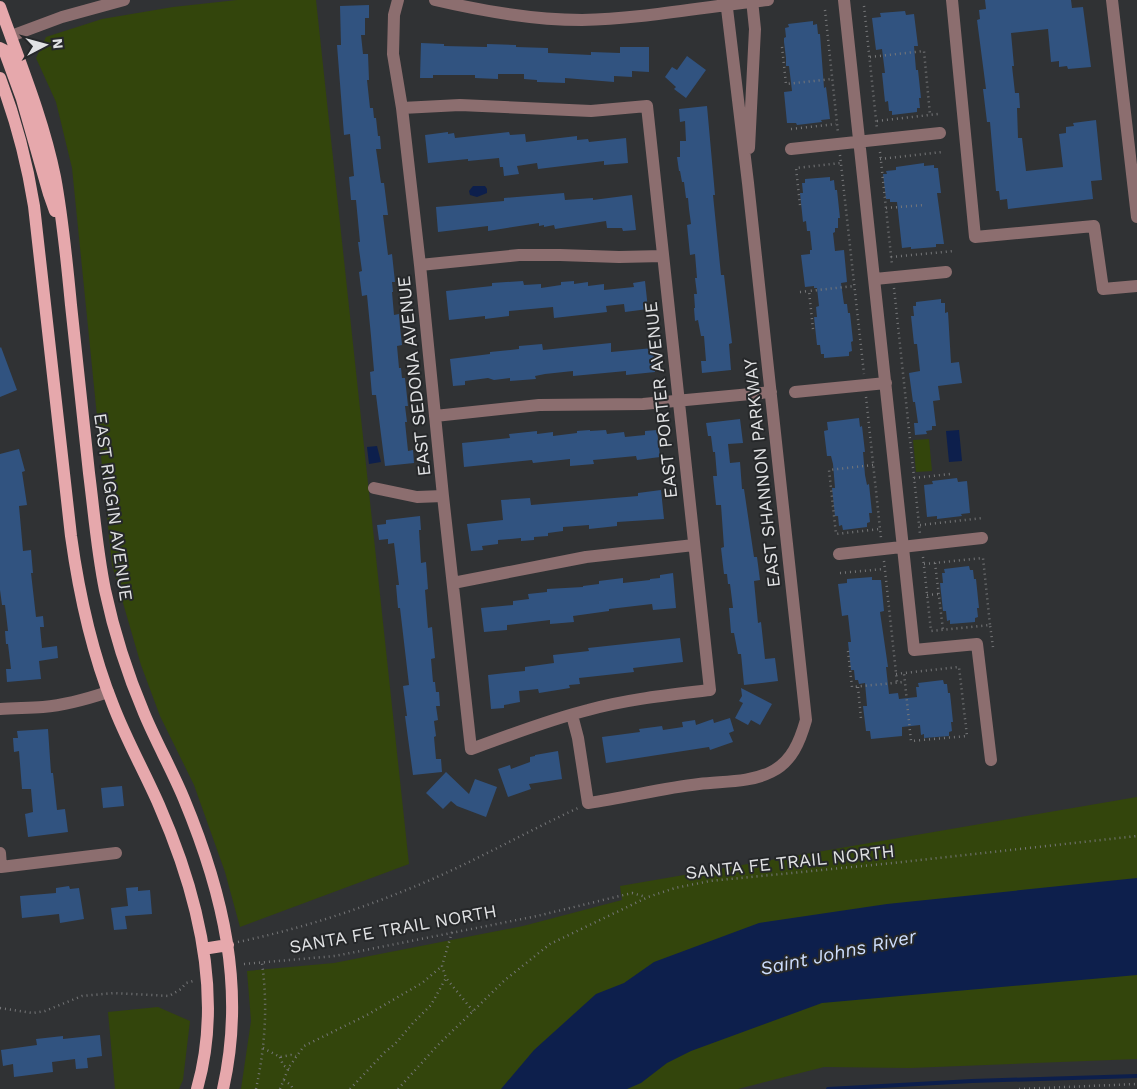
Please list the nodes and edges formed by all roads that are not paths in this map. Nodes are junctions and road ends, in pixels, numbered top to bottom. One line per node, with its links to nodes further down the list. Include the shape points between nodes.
1 (124, 0): 11 (street)
2 (398, 0): 14 (street, EAST SEDONA AVENUE, via 394,15 393,54)
3 (439, 0): 9 (street, via 523,16 580,20 617,18)
4 (768, 0): 8 (street)
5 (844, 0): 16 (street)
6 (952, 0): 25 (street, via 975,237 1094,226 1103,289)
7 (1112, 0): 19 (street)
8 (752, 1): 9 (street); 18 (street, EAST SHANNON PARKWAY, via 755,29)
9 (726, 2): 18 (street, EAST SHANNON PARKWAY)
10 (0, 6): 11 (main road, EAST RIGGIN AVENUE)
11 (6, 36): 20 (main road, EAST RIGGIN AVENUE, via 34,99 46,137)
12 (0, 48): 20 (main road, via 4,50 22,99 49,194)
13 (0, 78): 38 (main road, via 17,128 31,186 74,562 86,621)
14 (402, 108): 21 (street, EAST PORTER AVENUE, via 460,105 591,111 648,106); 22 (street, EAST SEDONA AVENUE)
15 (940, 133): 16 (street)
16 (860, 142): 17 (street); 24 (street)
17 (791, 149)
18 (748, 183): 27 (street, EAST SHANNON PARKWAY)
19 (1137, 217)
20 (63, 229): 44 (main road, EAST RIGGIN AVENUE, via 98,546 110,612 136,694 198,834)
21 (663, 256): 22 (street, via 527,255); 29 (street, EAST PORTER AVENUE)
22 (420, 265): 30 (street, EAST SEDONA AVENUE)
23 (946, 272): 24 (street)
24 (875, 279): 26 (street)
25 (1137, 286)
26 (886, 383): 28 (street); 35 (street)
27 (770, 392): 29 (street); 40 (street, EAST SHANNON PARKWAY, via 806,720 790,757 771,772 751,778 588,803)
28 (795, 392)
29 (678, 402): 30 (street, via 539,405); 34 (street, EAST PORTER AVENUE)
30 (435, 416): 32 (street, EAST SEDONA AVENUE)
31 (374, 488): 32 (street, via 417,497)
32 (443, 496): 37 (street, EAST SEDONA AVENUE)
33 (982, 538): 35 (street)
34 (694, 545): 37 (street, via 586,556); 40 (street, EAST PORTER AVENUE, via 710,690 647,698)
35 (903, 547): 36 (street); 41 (street, via 914,650 977,644)
36 (839, 554)
37 (454, 583): 40 (street, EAST SEDONA AVENUE, via 471,750)
38 (108, 692): 39 (street, via 62,705); 45 (main road, via 173,839)
39 (0, 708)
40 (572, 714)
41 (991, 760)
42 (0, 853): 43 (street, via 2,867)
43 (116, 853)
44 (228, 944): 45 (main road); 47 (main road, EAST RIGGIN AVENUE, via 233,1017)
45 (203, 949): 46 (main road, via 208,993 207,1026)
46 (197, 1089)
47 (223, 1089)

